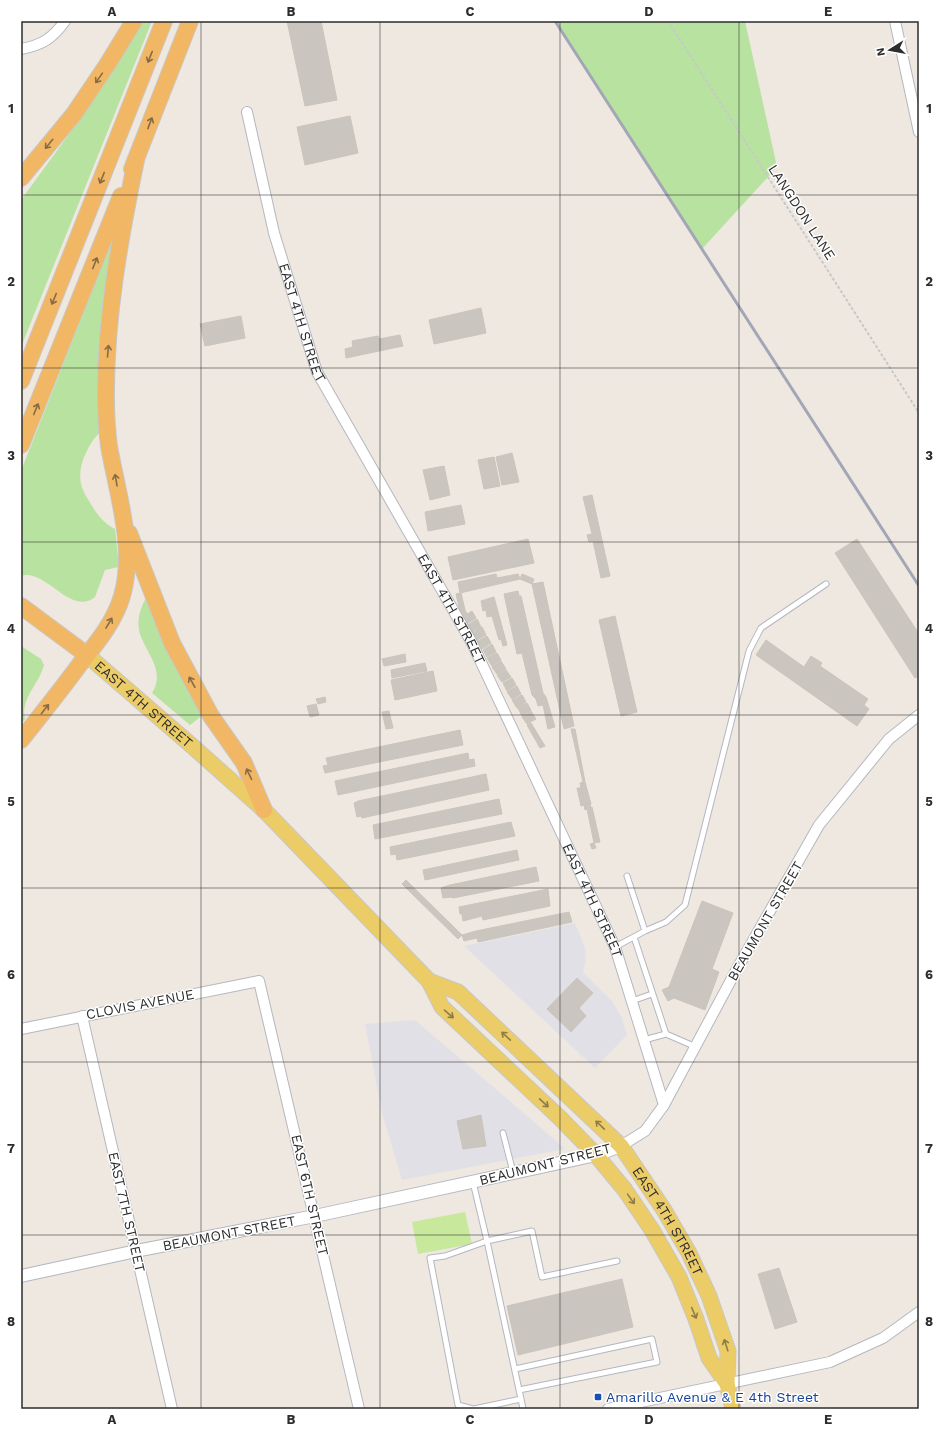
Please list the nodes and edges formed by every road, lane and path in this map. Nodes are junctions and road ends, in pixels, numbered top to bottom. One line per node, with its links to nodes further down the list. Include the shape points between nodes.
1 (65, 21): 7 (street, via 59,30 39,45)
2 (134, 21): 12 (highway, one-way to 12, via 74,114)
3 (164, 21): 13 (highway, one-way to 13)
4 (190, 21): 11 (highway, one-way to 4)
5 (668, 21): 14 (path, LANGDON LANE)
6 (895, 21): 8 (street)
7 (21, 49)
8 (915, 91): 10 (street)
9 (248, 112): 26 (street, EAST 4TH STREET, via 274,233 317,372 472,643)
10 (919, 132)
11 (136, 160): 15 (highway, one-way to 11); 16 (highway, one-way to 11, via 109,444 107,358 118,248)
12 (21, 178)
13 (21, 382)
14 (919, 413)
15 (21, 446)
16 (123, 519): 19 (highway, one-way to 16, via 109,623 122,597 127,570); 22 (highway, one-way to 16, via 244,763 211,716 172,643)
17 (826, 584): 24 (lane, via 761,628 749,651 685,905 666,922)
18 (21, 606): 19 (highway, EAST 4TH STREET)
19 (87, 655): 21 (highway, one-way to 19); 22 (main road, EAST 4TH STREET)
20 (919, 715): 35 (street, BEAUMONT STREET, via 889,739 819,826 738,967)
21 (21, 740)
22 (264, 810): 28 (main road, EAST 4TH STREET)
23 (627, 876): 24 (lane)
24 (645, 932): 25 (lane)
25 (634, 937): 26 (lane); 29 (lane)
26 (615, 946): 30 (street, EAST 4TH STREET)
27 (259, 981): 31 (street, CLOVIS AVENUE); 42 (street, EAST 6TH STREET)
28 (429, 981): 38 (main road, EAST 4TH STREET, one-way to 28, via 458,992); 39 (main road, EAST 4TH STREET, one-way to 39, via 442,1007)
29 (652, 994): 30 (lane); 33 (lane)
30 (632, 1001): 34 (street, EAST 4TH STREET)
31 (82, 1016): 32 (street, CLOVIS AVENUE); 44 (street, EAST 7TH STREET)
32 (21, 1029)
33 (666, 1034): 34 (lane); 35 (lane)
34 (644, 1040): 36 (street, EAST 4TH STREET)
35 (696, 1047): 36 (street, BEAUMONT STREET)
36 (664, 1105): 38 (street, BEAUMONT STREET, via 645,1131)
37 (504, 1133): 40 (lane)
38 (621, 1146): 39 (street, BEAUMONT STREET); 49 (main road, EAST 4TH STREET, one-way to 38, via 728,1351 709,1296 689,1253 664,1210)
39 (596, 1155): 40 (street, BEAUMONT STREET); 49 (main road, EAST 4TH STREET, one-way to 49, via 625,1190 679,1277 709,1358)
40 (514, 1173): 41 (street, BEAUMONT STREET)
41 (473, 1182): 42 (street, BEAUMONT STREET); 43 (lane)
42 (315, 1216): 44 (street, BEAUMONT STREET); 53 (street, EAST 6TH STREET)
43 (487, 1241): 45 (lane, via 532,1231 542,1277); 48 (lane); 54 (lane, via 445,1256 430,1258 458,1405)
44 (136, 1251): 46 (street, BEAUMONT STREET); 52 (street, EAST 7TH STREET)
45 (617, 1260)
46 (21, 1276)
47 (919, 1312): 49 (street, via 883,1338 830,1362)
48 (515, 1369): 50 (lane); 50 (lane, via 652,1339 657,1362)
49 (727, 1384): 56 (street); 57 (main road, EAST 4TH STREET)
50 (520, 1390): 51 (lane)
51 (521, 1399): 54 (lane); 55 (lane)
52 (172, 1409)
53 (358, 1409)
54 (473, 1409)
55 (523, 1409)
56 (608, 1409)
57 (733, 1409)

